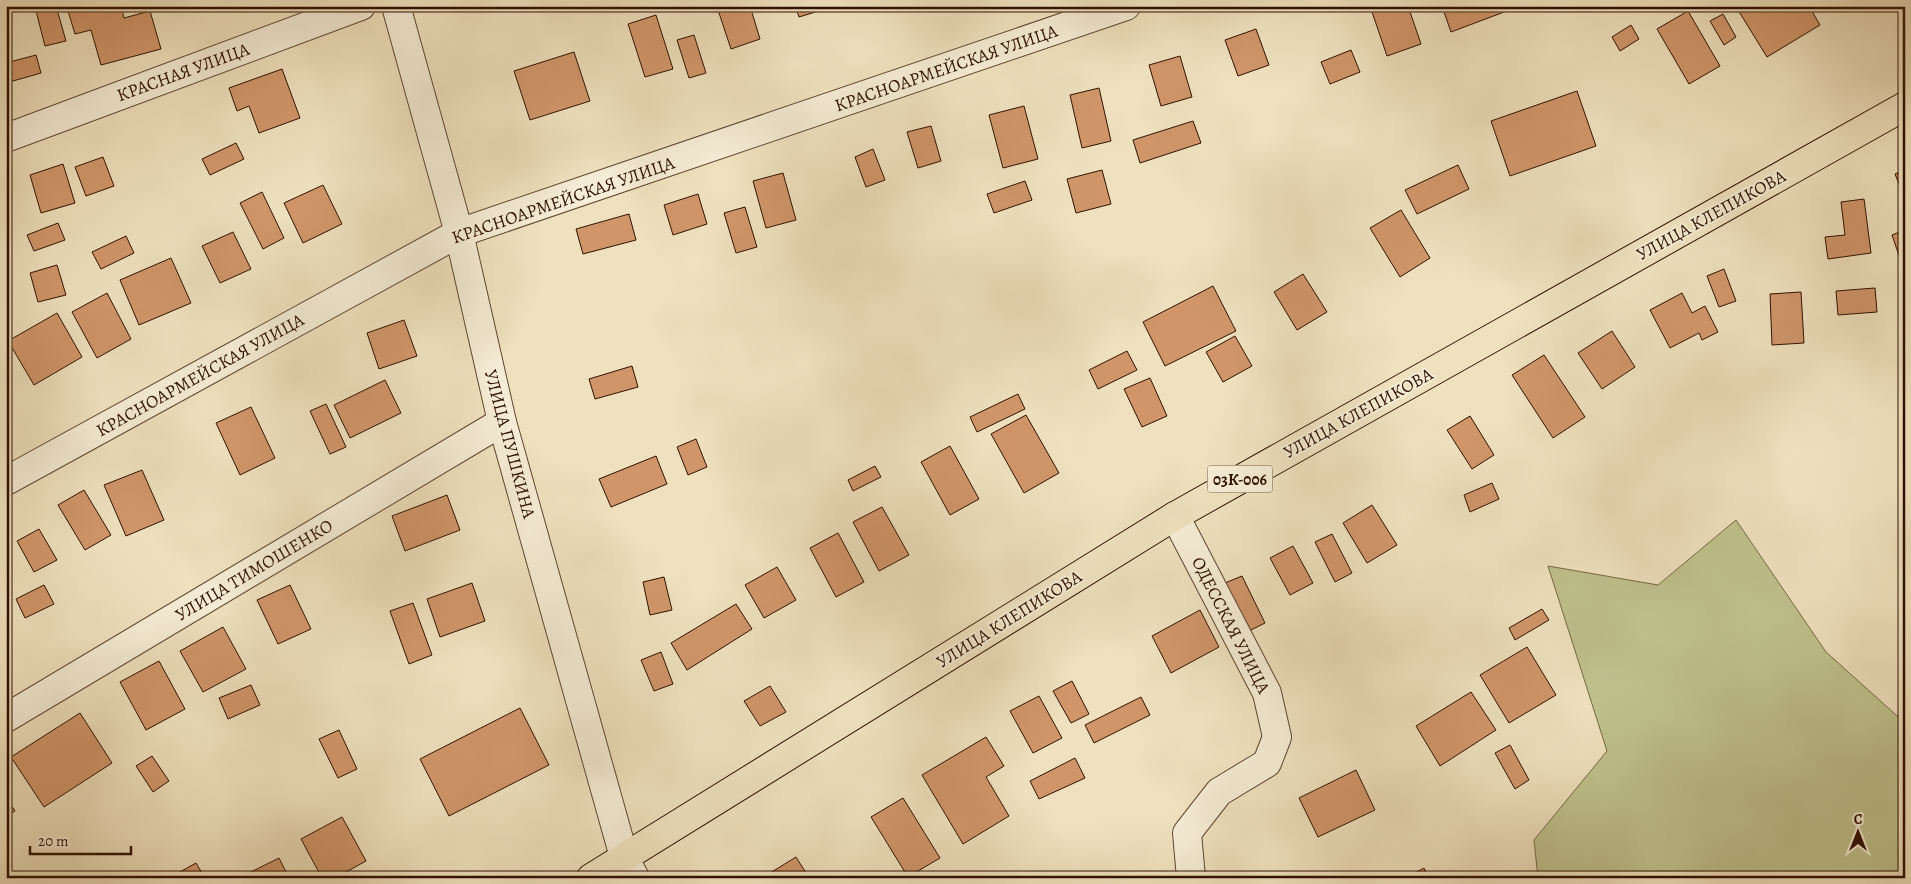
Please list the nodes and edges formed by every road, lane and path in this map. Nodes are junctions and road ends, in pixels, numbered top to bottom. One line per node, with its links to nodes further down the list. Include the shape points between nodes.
1 (361, 6): 5 (street, КРАСНАЯ УЛИЦА)
2 (396, 6): 6 (street, УЛИЦА ПУШКИНА)
3 (1126, 6): 6 (street, КРАСНОАРМЕЙСКАЯ УЛИЦА)
4 (1905, 106): 9 (main road, УЛИЦА КЛЕПИКОВА / 03К-006)
5 (6, 138)
6 (459, 233): 7 (street, УЛИЦА ПУШКИНА); 8 (street, КРАСНОАРМЕЙСКАЯ УЛИЦА)
7 (502, 422): 10 (street, УЛИЦА ТИМОШЕНКО); 11 (street, УЛИЦА ПУШКИНА)
8 (6, 481)
9 (1175, 516): 11 (main road, УЛИЦА КЛЕПИКОВА / 03К-006); 13 (street, ОДЕССКАЯ УЛИЦА, via 1267,693 1277,737 1267,763 1219,792 1187,832)
10 (6, 718)
11 (629, 867): 12 (main road, УЛИЦА КЛЕПИКОВА / 03К-006)
12 (591, 878)
13 (1191, 878)

